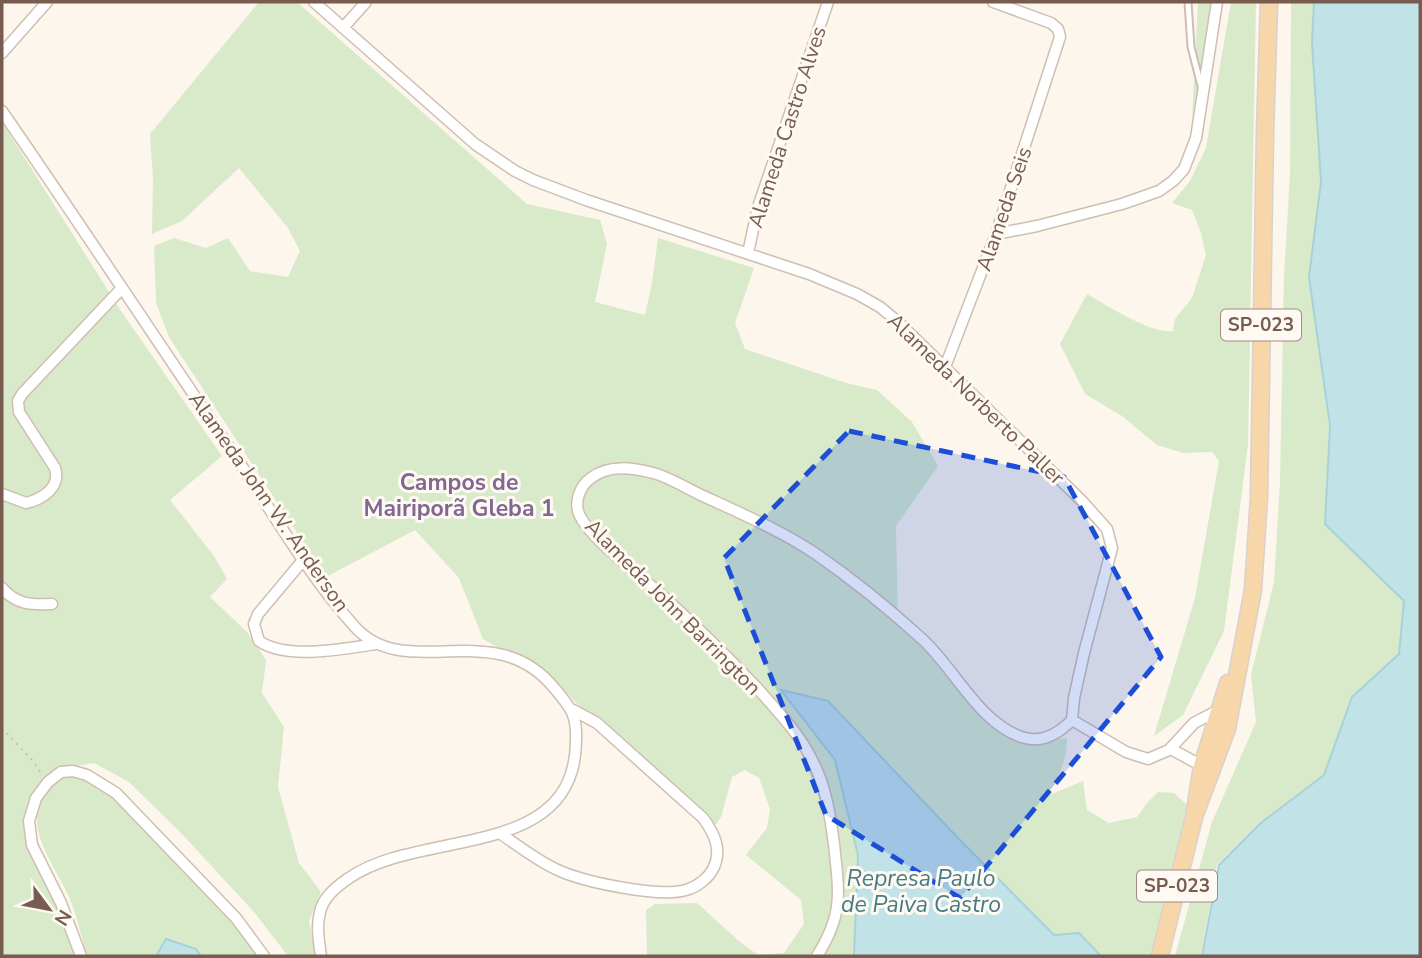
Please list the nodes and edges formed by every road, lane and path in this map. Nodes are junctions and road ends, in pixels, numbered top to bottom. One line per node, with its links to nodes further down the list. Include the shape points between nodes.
1 (47, 2): 10 (street)
2 (314, 2): 9 (street, Alameda Norberto Paller)
3 (366, 2): 9 (street)
4 (828, 2): 14 (street, Alameda Castro Alves, via 758,207)
5 (993, 2): 13 (street, Alameda Seis, via 1051,23 1060,37)
6 (1188, 2): 11 (lane, via 1191,47)
7 (1217, 2): 11 (street)
8 (1269, 2): 22 (main road, SP-023, via 1259,496 1253,590)
9 (343, 28): 14 (street, Alameda Norberto Paller, via 475,145 515,171 586,200)
10 (2, 54)
11 (1202, 92): 13 (street, via 1191,155 1184,169 1159,191)
12 (2, 111): 15 (street, Alameda John W. Anderson)
13 (996, 234): 16 (street, Alameda Seis)
14 (748, 253): 16 (street, Alameda Norberto Paller, via 840,286 880,307)
15 (122, 288): 17 (street, via 18,401 19,412 55,468 52,488 26,503); 18 (street, Alameda John W. Anderson)
16 (945, 367): 25 (street, Alameda Norberto Paller, via 1107,529 1112,548)
17 (2, 494)
18 (304, 559): 21 (street, Alameda John W. Anderson, via 357,629); 21 (street, via 258,614 254,624 260,641 276,649 306,651)
19 (2, 588): 20 (street, via 18,602)
20 (52, 604)
21 (375, 643): 23 (street, via 398,650 493,651 519,658 545,676)
22 (1241, 648): 24 (main road, SP-023); 30 (main road, SP-023, via 1227,729)
23 (573, 710): 31 (street, via 575,754 560,797 534,820); 31 (street, via 597,723 703,818 718,849 712,871 685,891 628,888 561,872)
24 (1217, 711): 27 (street, via 1194,723); 28 (main road, SP-023)
25 (1072, 720): 27 (street, via 1142,758 1154,758); 35 (street, Alameda John Barrington, via 1055,735 1040,739 1011,731 987,715 923,639 815,553 656,474 624,468 607,469 592,477 577,501 590,529 738,668 789,724 811,758 824,786 839,893 838,912)
26 (2, 728): 29 (path)
27 (1171, 749): 28 (street)
28 (1202, 766): 30 (main road, SP-023)
29 (48, 782): 32 (street, via 36,798 29,821 32,845); 33 (street, via 61,772 73,771 116,793 227,909)
30 (1194, 817): 36 (main road, SP-023)
31 (501, 834): 34 (street, via 386,859 356,873 335,888 320,908)
32 (81, 956)
33 (264, 956)
34 (321, 956)
35 (817, 956)
36 (1160, 956)

